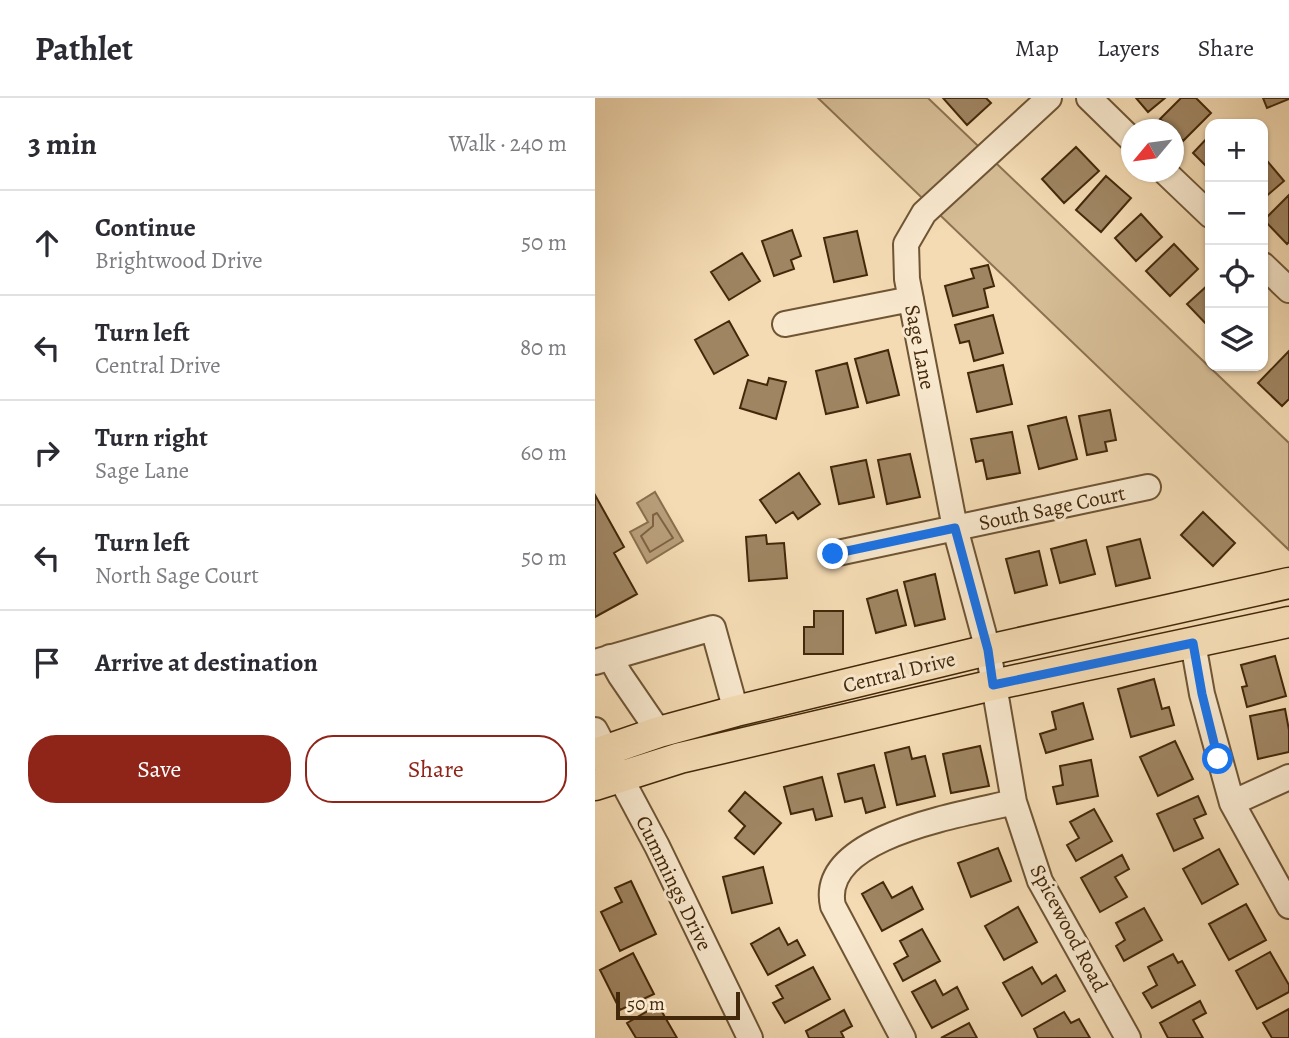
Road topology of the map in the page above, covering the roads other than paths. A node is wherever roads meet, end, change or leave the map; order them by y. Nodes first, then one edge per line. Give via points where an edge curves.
1 (1049, 98) edge
2 (1089, 98) edge
3 (1121, 129) edge
4 (1175, 182) edge
5 (1205, 210) edge
6 (1268, 270) edge
7 (1289, 290) edge
8 (911, 299) junction
9 (785, 324) dead end
10 (1148, 487) dead end
11 (955, 528) junction
12 (833, 554) dead end
13 (1289, 583) edge
14 (1289, 622) edge
15 (1193, 643) junction
16 (988, 650) junction
17 (603, 659) edge
18 (993, 685) junction
19 (736, 711) junction
20 (659, 732) junction
21 (602, 759) edge
22 (1289, 778) edge
23 (1014, 802) junction
24 (1232, 803) junction
25 (1289, 906) edge
26 (750, 1038) edge
27 (903, 1038) edge
28 (1128, 1038) edge

1 - 8 street, Sage Lane via 924,213 906,244
2 - 3 street
4 - 5 street
6 - 7 street
8 - 9 street
8 - 11 street, Sage Lane
10 - 11 street, South Sage Court
11 - 12 street, South Sage Court
11 - 16 street, Sage Lane
13 - 16 main road, Central Drive
14 - 15 main road, Central Drive
15 - 18 main road, Central Drive
15 - 24 street
16 - 18 street, Spicewood Road
16 - 19 main road, Central Drive
17 - 19 street via 713,628
17 - 20 street
18 - 21 main road, Central Drive via 680,758
18 - 23 street, Spicewood Road
19 - 20 main road, Central Drive
20 - 21 main road, Central Drive
21 - 26 street, Cummings Drive via 657,846
22 - 24 street
23 - 27 street via 899,831 850,858 838,874 831,894 833,906
23 - 28 street, Spicewood Road via 1040,881
24 - 25 street

